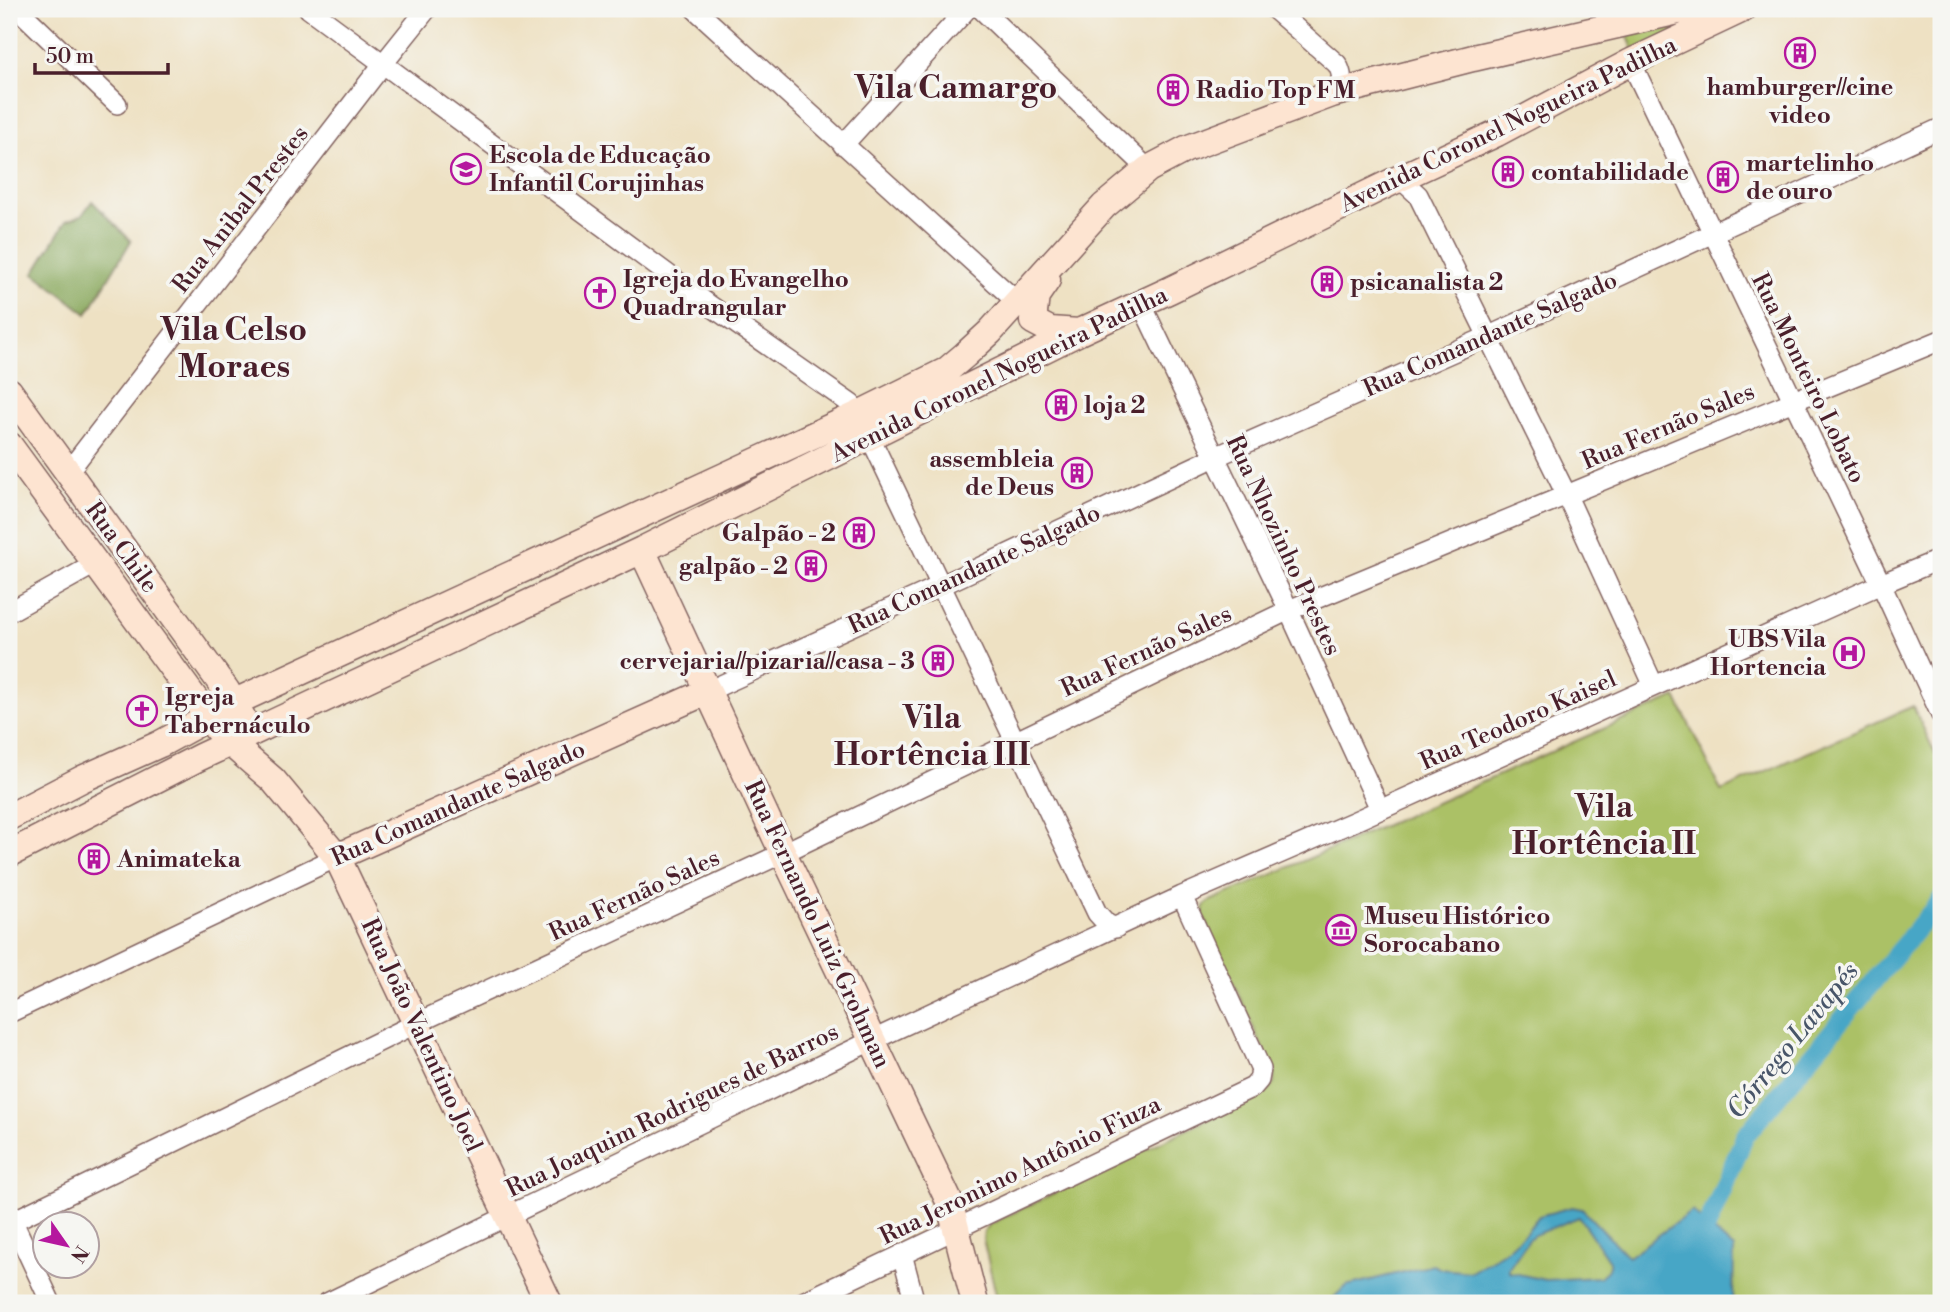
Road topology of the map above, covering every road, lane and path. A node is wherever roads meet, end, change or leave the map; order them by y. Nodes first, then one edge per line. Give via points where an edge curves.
1 (18, 9) edge
2 (309, 9) edge
3 (427, 9) edge
4 (695, 9) edge
5 (967, 9) edge
6 (981, 9) edge
7 (1274, 9) edge
8 (1687, 9) edge
9 (1743, 9) edge
10 (1609, 18) edge
11 (1630, 62) junction
12 (383, 64) junction
13 (1332, 94) junction
14 (117, 104) dead end
15 (1941, 128) edge
16 (843, 145) junction
17 (1149, 169) junction
18 (1394, 181) junction
19 (1712, 233) junction
20 (1141, 303) junction
21 (1025, 311) junction
22 (1079, 332) junction
23 (1487, 337) junction
24 (1941, 340) edge
25 (9, 391) edge
26 (1791, 401) junction
27 (864, 425) junction
28 (9, 445) edge
29 (1215, 457) junction
30 (68, 472) junction
31 (1567, 496) junction
32 (642, 550) junction
33 (1941, 559) edge
34 (95, 564) junction
35 (1881, 584) junction
36 (940, 586) junction
37 (1289, 610) junction
38 (9, 612) edge
39 (165, 657) junction
40 (1654, 686) junction
41 (708, 691) junction
42 (234, 703) junction
43 (1941, 715) edge
44 (207, 718) junction
45 (240, 738) junction
46 (1013, 741) junction
47 (160, 744) junction
48 (1380, 809) junction
49 (9, 817) edge
50 (783, 853) junction
51 (9, 854) edge
52 (337, 857) junction
53 (1182, 896) junction
54 (1116, 928) junction
55 (9, 1013) edge
56 (417, 1023) junction
57 (873, 1040) junction
58 (507, 1216) junction
59 (10, 1219) edge
60 (957, 1227) junction
61 (902, 1254) junction
62 (51, 1303) edge
63 (327, 1303) edge
64 (549, 1303) edge
65 (801, 1303) edge
66 (915, 1303) edge
67 (975, 1303) edge

1 - 14 street
2 - 12 street
3 - 12 street, Rua Anibal Prestes
4 - 16 street
5 - 16 street
6 - 17 street
7 - 13 street via 1337,64 1341,82
8 - 10 main road, Avenida Coronel Nogueira Padilha
9 - 11 main road, Avenida Coronel Nogueira Padilha
10 - 11 main road
10 - 13 main road, Avenida Coronel Nogueira Padilha
11 - 18 main road, Avenida Coronel Nogueira Padilha via 1497,133
11 - 19 street, Rua Monteiro Lobato
12 - 27 street via 851,404
12 - 30 street, Rua Anibal Prestes
13 - 17 main road, Avenida Coronel Nogueira Padilha via 1186,149
15 - 19 street, Rua Comandante Salgado
16 - 21 street
17 - 21 main road, Avenida Coronel Nogueira Padilha via 1082,230
18 - 20 main road, Avenida Coronel Nogueira Padilha
18 - 23 street via 1418,195
19 - 23 street, Rua Comandante Salgado
19 - 26 street, Rua Monteiro Lobato
20 - 22 main road, Avenida Coronel Nogueira Padilha
20 - 29 street, Rua Nhozinho Prestes
21 - 22 main road via 1050,330
21 - 27 main road, Avenida Coronel Nogueira Padilha via 989,332 946,371
22 - 27 main road, Avenida Coronel Nogueira Padilha
23 - 29 street, Rua Comandante Salgado
23 - 31 street
24 - 26 street, Rua Fernão Sales
25 - 30 main road, Rua Chile
26 - 31 street, Rua Fernão Sales
26 - 35 street, Rua Monteiro Lobato
27 - 32 main road, Avenida Coronel Nogueira Padilha
27 - 36 street
27 - 42 main road, Avenida Coronel Nogueira Padilha
28 - 34 main road, Rua Chile
29 - 36 street, Rua Comandante Salgado
29 - 37 street, Rua Nhozinho Prestes
30 - 42 main road, Rua Chile
31 - 37 street, Rua Fernão Sales
31 - 40 street
32 - 41 main road, Rua Fernando Luiz Grohman
32 - 45 main road, Avenida Coronel Nogueira Padilha
33 - 35 street, Rua Teodoro Kaisel
34 - 38 street
34 - 39 main road, Rua Chile
35 - 40 street, Rua Teodoro Kaisel
35 - 43 street, Rua Monteiro Lobato
36 - 41 street, Rua Comandante Salgado
36 - 46 street
37 - 46 street, Rua Fernão Sales
37 - 48 street, Rua Nhozinho Prestes
39 - 44 main road, Rua Chile
39 - 47 main road via 182,697
40 - 48 street, Rua Teodoro Kaisel
41 - 50 main road, Rua Fernando Luiz Grohman
41 - 52 main road, Rua Comandante Salgado
42 - 44 main road, Avenida Coronel Nogueira Padilha
42 - 45 main road
44 - 45 main road
44 - 47 main road, Avenida Coronel Nogueira Padilha
45 - 51 main road, Avenida Coronel Nogueira Padilha
45 - 52 main road, Rua João Valentino Joel
46 - 50 street, Rua Fernão Sales
46 - 54 street via 1097,913
47 - 49 main road, Avenida Coronel Nogueira Padilha
48 - 53 street, Rua Teodoro Kaisel
50 - 56 street, Rua Fernão Sales
50 - 57 main road, Rua Fernando Luiz Grohman
52 - 55 street, Rua Comandante Salgado
52 - 56 main road, Rua João Valentino Joel
53 - 54 street, Rua Teodoro Kaisel
53 - 60 street, Rua Jeronimo Antônio Fiuza via 1261,1069 1259,1080 1253,1087
54 - 57 street, Rua Joaquim Rodrigues de Barros
56 - 58 main road, Rua João Valentino Joel
56 - 59 street, Rua Fernão Sales
57 - 58 street, Rua Joaquim Rodrigues de Barros
57 - 60 main road, Rua Fernando Luiz Grohman
58 - 63 street, Rua Joaquim Rodrigues de Barros
58 - 64 main road, Rua João Valentino Joel
59 - 62 street
60 - 61 street, Rua Jeronimo Antônio Fiuza
60 - 67 main road, Rua Fernando Luiz Grohman
61 - 65 street, Rua Jeronimo Antônio Fiuza
61 - 66 street

